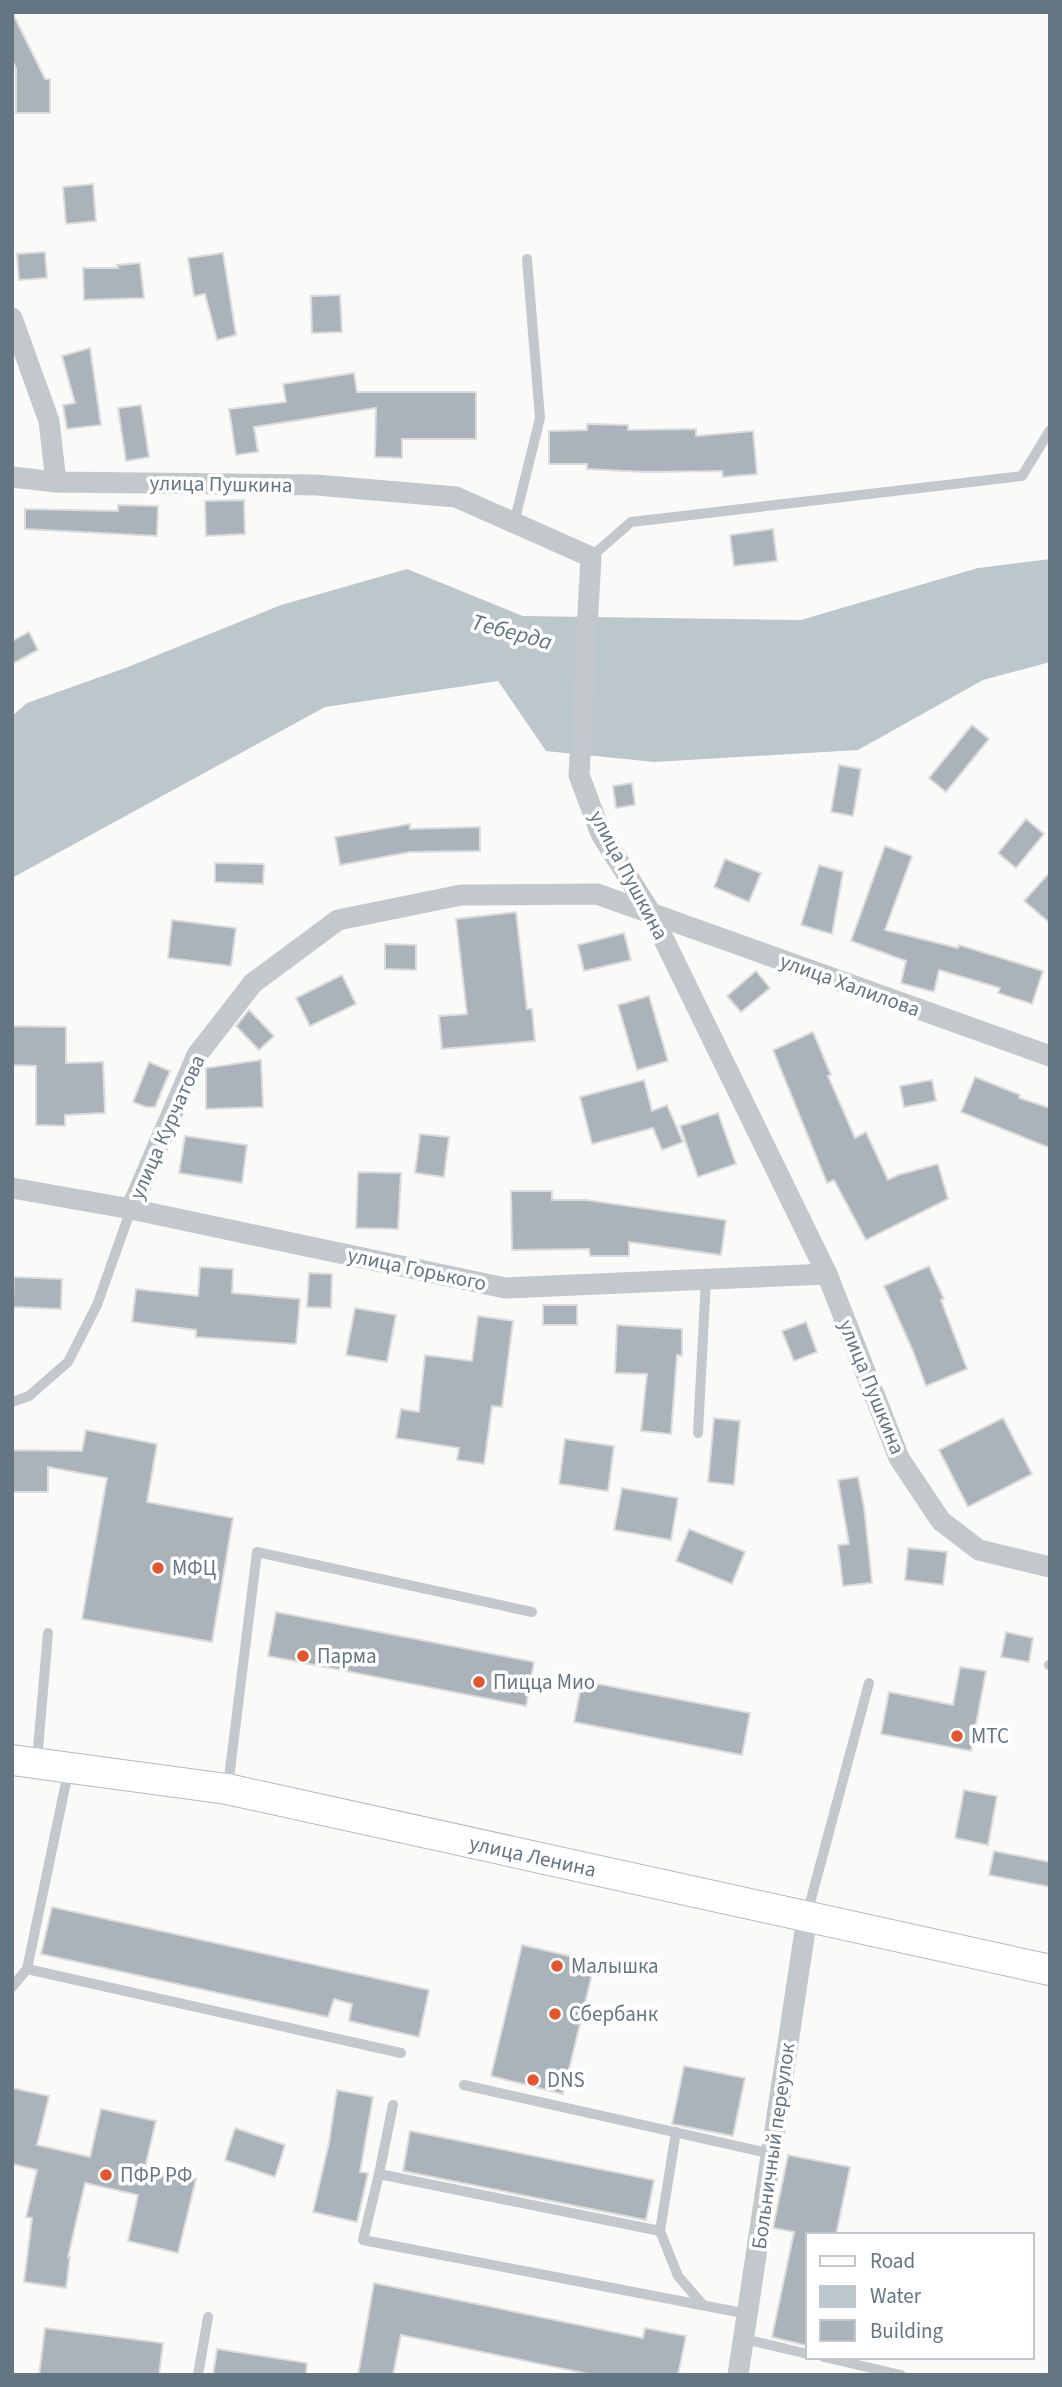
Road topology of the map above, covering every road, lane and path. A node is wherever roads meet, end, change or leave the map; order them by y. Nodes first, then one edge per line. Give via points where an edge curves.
1 (527, 259) dead end
2 (12, 318) edge
3 (1050, 430) edge
4 (12, 477) edge
5 (56, 482) junction
6 (514, 523) junction
7 (591, 557) junction
8 (651, 913) junction
9 (1050, 1056) edge
10 (12, 1188) edge
11 (131, 1209) junction
12 (827, 1274) junction
13 (706, 1279) junction
14 (12, 1402) edge
15 (698, 1433) dead end
16 (1050, 1567) edge
17 (532, 1612) dead end
18 (48, 1633) dead end
19 (869, 1683) dead end
20 (24, 1762) edge
21 (69, 1767) junction
22 (227, 1789) junction
23 (807, 1917) junction
24 (27, 1969) junction
25 (1050, 1970) edge
26 (12, 1987) edge
27 (401, 2053) dead end
28 (464, 2085) dead end
29 (393, 2105) dead end
30 (676, 2132) junction
31 (772, 2154) junction
32 (379, 2174) junction
33 (660, 2231) junction
34 (703, 2305) junction
35 (748, 2314) junction
36 (208, 2317) dead end
37 (744, 2339) junction
38 (806, 2354) edge
39 (833, 2359) edge
40 (198, 2375) edge
41 (738, 2375) edge
42 (901, 2375) edge

1 - 6 lane via 540,418
2 - 5 street via 49,421
3 - 7 lane via 1022,477 631,522
4 - 5 street, улица Пушкина
5 - 6 street, улица Пушкина via 316,485 456,497
6 - 7 street, улица Пушкина
7 - 8 street, улица Пушкина via 579,775 601,834
8 - 9 street, улица Халилова
8 - 11 street, улица Курчатова via 597,894 461,895 338,920 253,983 197,1055
8 - 12 street, улица Пушкина
10 - 11 street, улица Горького
11 - 13 street, улица Горького via 505,1288
11 - 14 lane via 97,1305 68,1362 29,1396
12 - 13 street, улица Горького
12 - 16 street, улица Пушкина via 899,1458 941,1521 979,1550
13 - 15 lane
17 - 22 lane via 257,1552
18 - 20 lane
19 - 23 lane
20 - 21 main road, улица Ленина
21 - 22 main road, улица Ленина
21 - 24 lane
22 - 23 main road, улица Ленина
23 - 25 main road, улица Ленина
23 - 31 street, Больничный переулок
24 - 26 lane
24 - 27 lane
28 - 30 lane
29 - 32 lane
30 - 31 lane
30 - 33 lane
31 - 35 street, Больничный переулок
32 - 33 lane
32 - 34 lane via 363,2240
33 - 34 lane via 678,2276
34 - 35 lane
35 - 37 street, Больничный переулок
36 - 40 lane
37 - 38 lane
37 - 41 street, Больничный переулок
39 - 42 lane

